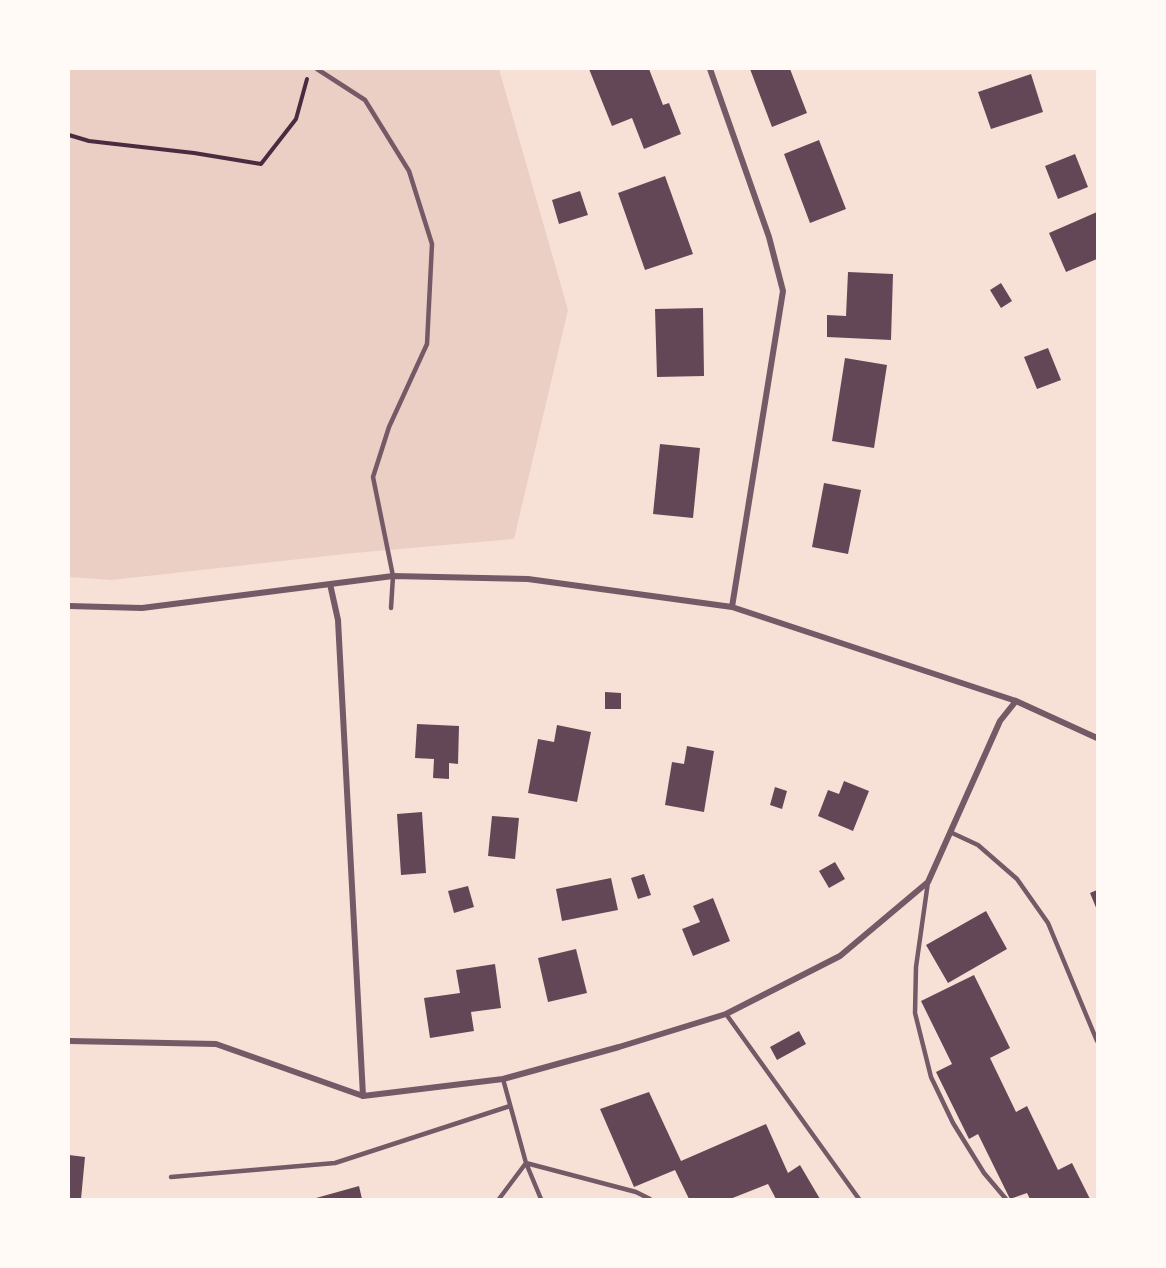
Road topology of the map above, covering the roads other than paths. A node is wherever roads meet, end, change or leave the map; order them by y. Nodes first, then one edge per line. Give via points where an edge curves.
1 (316, 69) edge
2 (710, 69) edge
3 (393, 576) junction
4 (330, 584) junction
5 (69, 606) edge
6 (732, 607) junction
7 (391, 608) dead end
8 (1016, 701) junction
9 (1097, 738) edge
10 (950, 832) junction
11 (928, 882) junction
12 (726, 1014) junction
13 (69, 1041) edge
14 (1097, 1041) edge
15 (503, 1079) junction
16 (363, 1096) junction
17 (510, 1106) junction
18 (525, 1163) junction
19 (171, 1177) dead end
20 (499, 1199) edge
21 (541, 1199) edge
22 (651, 1199) edge
23 (859, 1199) edge
24 (1006, 1199) edge

1 - 3 lane via 365,100 409,171 432,244 427,344 389,427 374,477
2 - 6 street via 769,237 783,291
3 - 4 street
3 - 6 street via 528,579
3 - 7 lane
4 - 5 street via 142,608
4 - 16 street via 338,620
6 - 8 street
8 - 9 street
8 - 10 street via 1000,721
10 - 11 street
10 - 14 lane via 978,845 1017,879 1048,923
11 - 12 street via 840,956
11 - 24 lane via 916,967 915,1013 931,1077 953,1123 984,1173
12 - 15 street
12 - 23 lane
13 - 16 street via 216,1044
15 - 16 street
15 - 17 lane
17 - 18 lane
17 - 19 lane via 335,1163
18 - 20 lane
18 - 21 lane
18 - 22 lane

